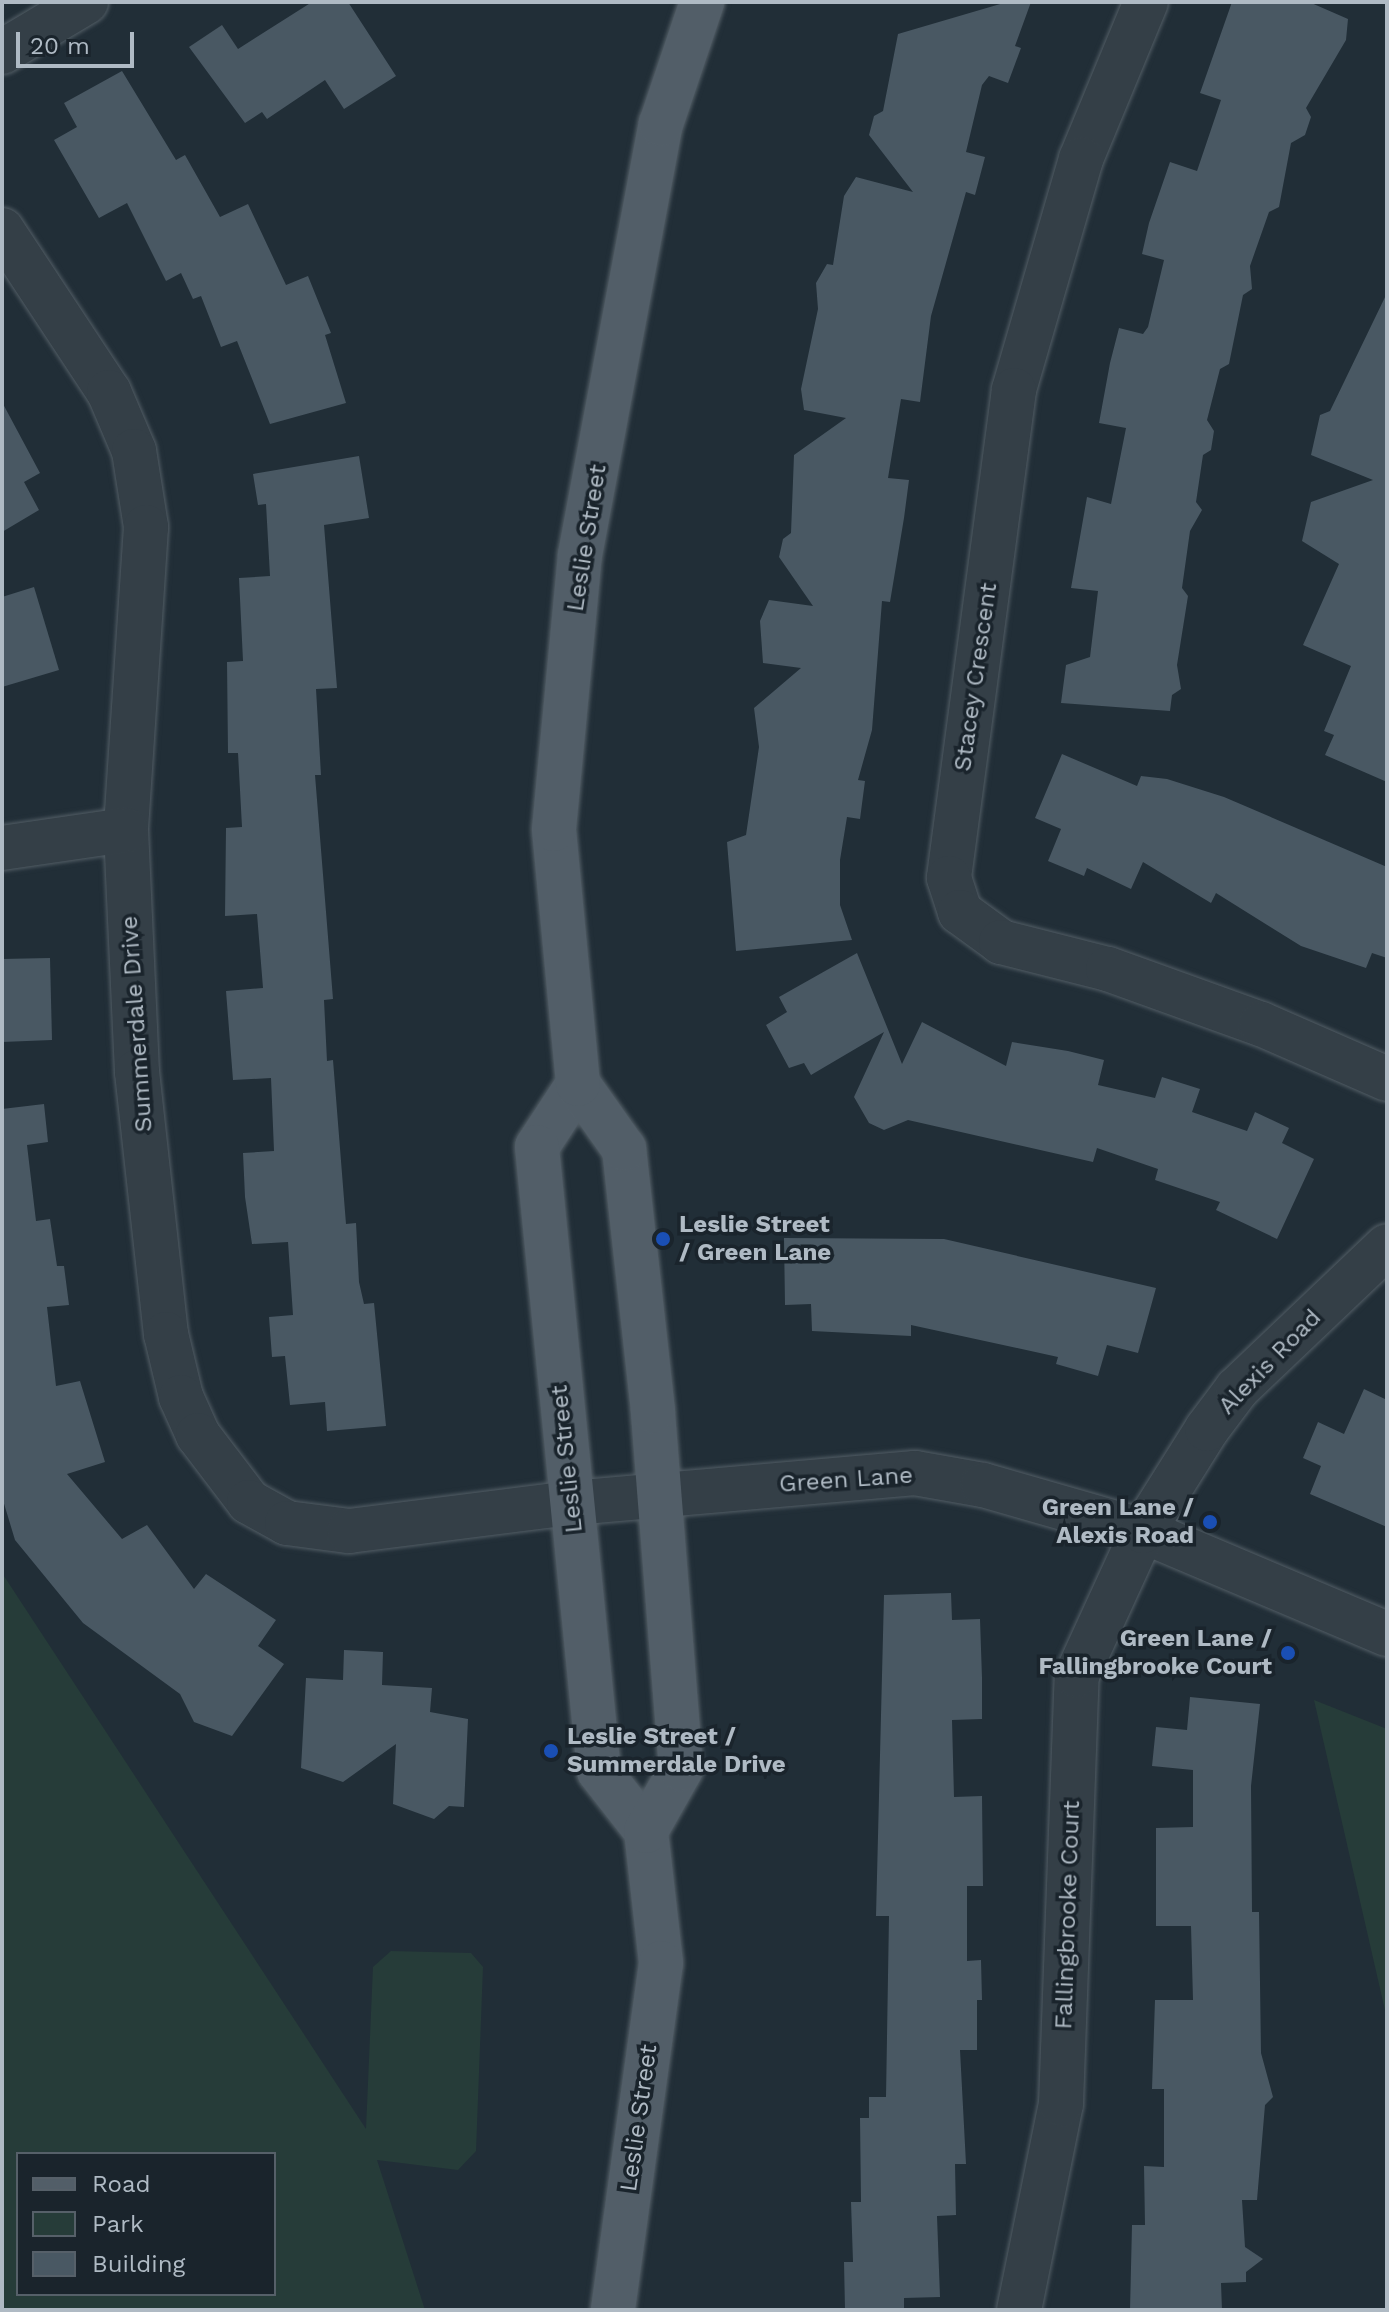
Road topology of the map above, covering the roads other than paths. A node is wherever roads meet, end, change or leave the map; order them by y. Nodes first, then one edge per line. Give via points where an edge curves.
1 (86, 2) edge
2 (702, 2) edge
3 (1146, 2) edge
4 (2, 52) edge
5 (2, 230) edge
6 (126, 830) junction
7 (2, 848) edge
8 (1387, 1079) edge
9 (578, 1084) junction
10 (1387, 1246) edge
11 (661, 1496) junction
12 (572, 1503) junction
13 (1143, 1531) junction
14 (1387, 1634) edge
15 (646, 1831) junction
16 (613, 2310) edge
17 (1019, 2310) edge

1 - 4 street
2 - 9 main road, Leslie Street via 661,124 580,555 554,829
3 - 8 street, Stacey Crescent via 1081,159 1014,390 949,878 960,912 1001,942 1108,969 1261,1024
5 - 6 street, Summerdale Drive via 109,392 134,451 146,527
6 - 7 street
6 - 12 street, Summerdale Drive via 137,1072 166,1334 181,1397 198,1435 249,1502 287,1523 349,1531
9 - 11 main road, Leslie Street via 624,1149
9 - 12 main road, Leslie Street via 537,1147
10 - 13 street, Alexis Road via 1237,1389
11 - 12 street, Summerdale Drive
11 - 13 street, Green Lane via 915,1473 983,1485
11 - 15 main road, Leslie Street via 681,1769
12 - 15 main road, Leslie Street via 599,1771
13 - 14 street, Green Lane
13 - 17 street, Fallingbrooke Court via 1077,1675 1061,2104
15 - 16 main road, Leslie Street via 661,1963

